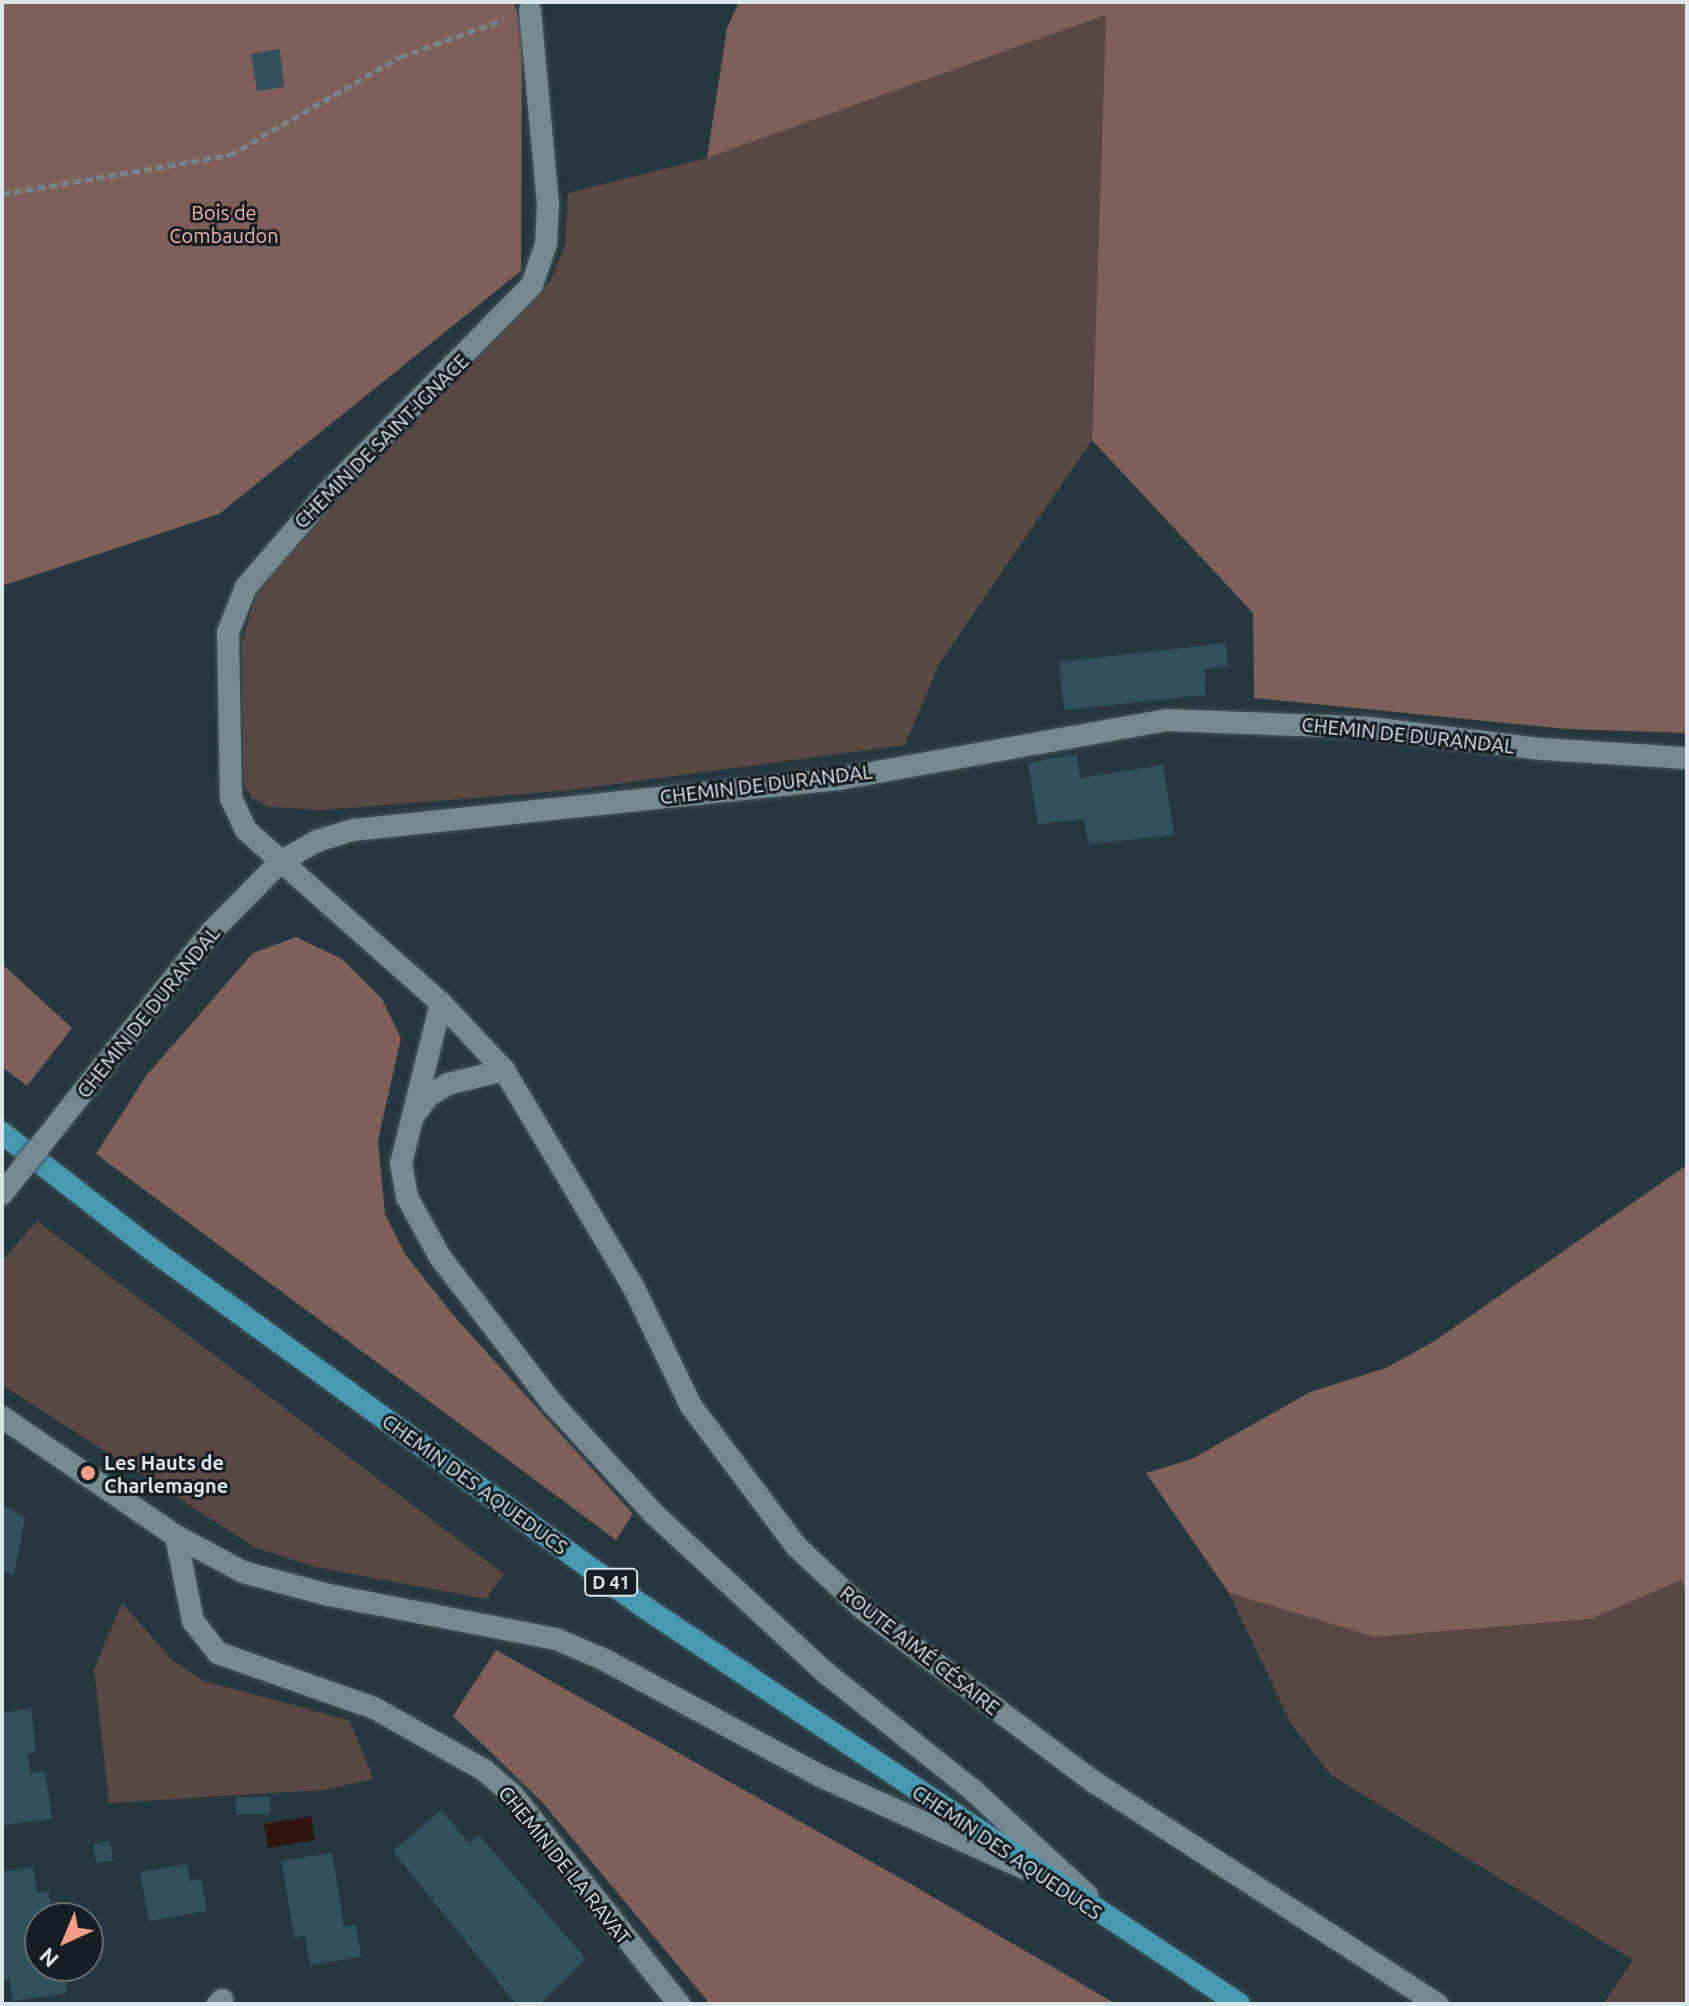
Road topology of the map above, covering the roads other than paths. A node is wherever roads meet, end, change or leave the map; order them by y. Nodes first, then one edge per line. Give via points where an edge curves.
1 (530, 10) road end
2 (1687, 758) edge
3 (280, 862) junction
4 (441, 1003) junction
5 (504, 1070) junction
6 (409, 1122) junction
7 (2, 1133) edge
8 (2, 1194) edge
9 (2, 1417) edge
10 (176, 1536) junction
11 (1042, 1877) junction
12 (1132, 1936) junction
13 (679, 2004) edge
14 (1239, 2004) edge
15 (1437, 2004) edge

1 - 3 street, CHEMIN DE SAINT-IGNACE via 548,204 546,244 532,285 287,535 246,587 228,632 231,798 246,830
2 - 3 street, CHEMIN DE DURANDAL via 1542,749 1370,728 1166,720 839,779 354,830 317,841
3 - 4 street, CHEMIN DE SAINT-IGNACE
3 - 8 street, CHEMIN DE DURANDAL, bridge via 212,931
4 - 5 street, ROUTE AIMÉ CÉSAIRE
4 - 6 street
5 - 6 street via 448,1084 427,1097
5 - 15 street, ROUTE AIMÉ CÉSAIRE via 633,1286 691,1406 797,1547 862,1608 1094,1782
6 - 12 street via 401,1163 407,1197 440,1257 552,1403 654,1514 725,1581 826,1673 975,1792
7 - 11 main road, CHEMIN DES AQUEDUCS / D 41 via 151,1249 644,1607
9 - 10 street
10 - 11 street via 243,1572 283,1583 556,1639 818,1775
10 - 13 street, CHEMIN DE LA RAVAT via 181,1583 193,1621 218,1653 374,1708 484,1770 512,1794
11 - 12 main road, CHEMIN DES AQUEDUCS / D 41
12 - 14 main road, CHEMIN DES AQUEDUCS / D 41

